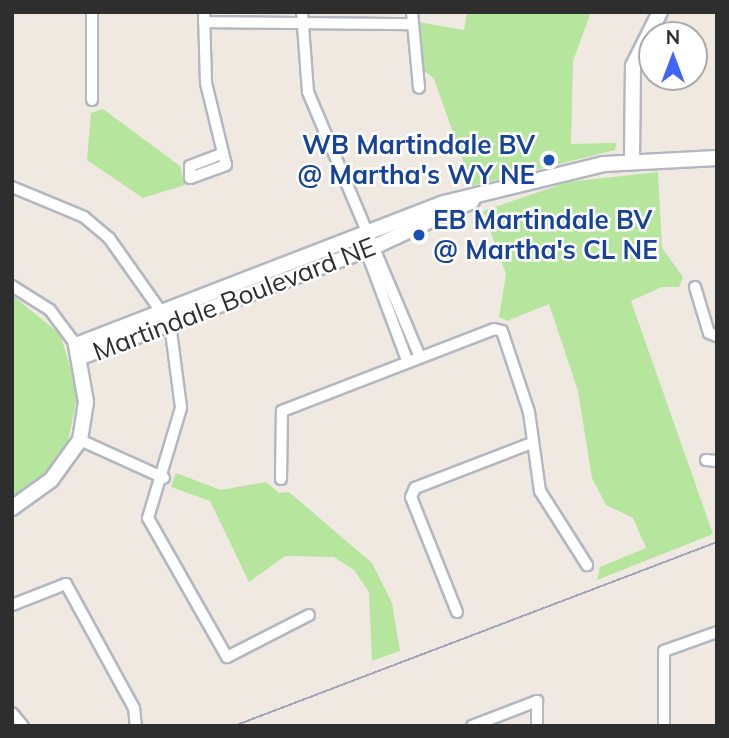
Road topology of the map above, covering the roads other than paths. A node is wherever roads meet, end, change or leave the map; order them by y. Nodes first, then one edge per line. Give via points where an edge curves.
1 (92, 12) edge
2 (660, 12) edge
3 (302, 16) edge
4 (204, 17) edge
5 (412, 18) edge
6 (419, 88) dead end
7 (92, 100) dead end
8 (222, 154) dead end
9 (717, 158) edge
10 (632, 160) junction
11 (12, 187) edge
12 (474, 199) junction
13 (364, 232) junction
14 (370, 249) junction
15 (12, 286) edge
16 (695, 286) dead end
17 (167, 317) junction
18 (717, 336) edge
19 (79, 351) junction
20 (419, 355) junction
21 (407, 360) junction
22 (80, 440) junction
23 (529, 444) junction
24 (164, 478) junction
25 (281, 479) dead end
26 (12, 508) edge
27 (587, 565) dead end
28 (12, 605) edge
29 (457, 612) dead end
30 (309, 615) dead end
31 (717, 632) edge
32 (12, 713) edge
33 (23, 726) edge
34 (136, 726) edge
35 (472, 726) edge
36 (537, 726) edge
37 (664, 726) edge

1 - 7 street
2 - 10 street via 633,66
3 - 4 street
3 - 5 street
3 - 13 street via 308,92
4 - 8 street via 206,83
5 - 6 street
9 - 10 street, Martindale Boulevard NE
10 - 12 street, Martindale Boulevard NE via 562,172
11 - 17 street via 84,217 129,260
12 - 13 street, Martindale Boulevard NE via 444,203
12 - 14 street, Martindale Boulevard NE via 454,214
13 - 14 street
13 - 17 street, Martindale Boulevard NE
14 - 17 street, Martindale Boulevard NE
14 - 20 street
14 - 21 street
15 - 19 street via 50,310
16 - 18 street via 709,333
17 - 19 street, Martindale Boulevard NE
17 - 24 street via 181,408
19 - 22 street, Martindale Boulevard NE via 86,402
20 - 21 street
20 - 23 street via 502,331 529,412
21 - 25 street via 282,411
22 - 24 street
22 - 26 street, Martindale Boulevard NE via 51,481
23 - 27 street via 540,491
23 - 29 street via 415,488 411,497
24 - 30 street via 148,518 227,657
28 - 34 street via 66,584 134,708
31 - 37 street via 664,651
32 - 33 street
35 - 36 street via 537,701

